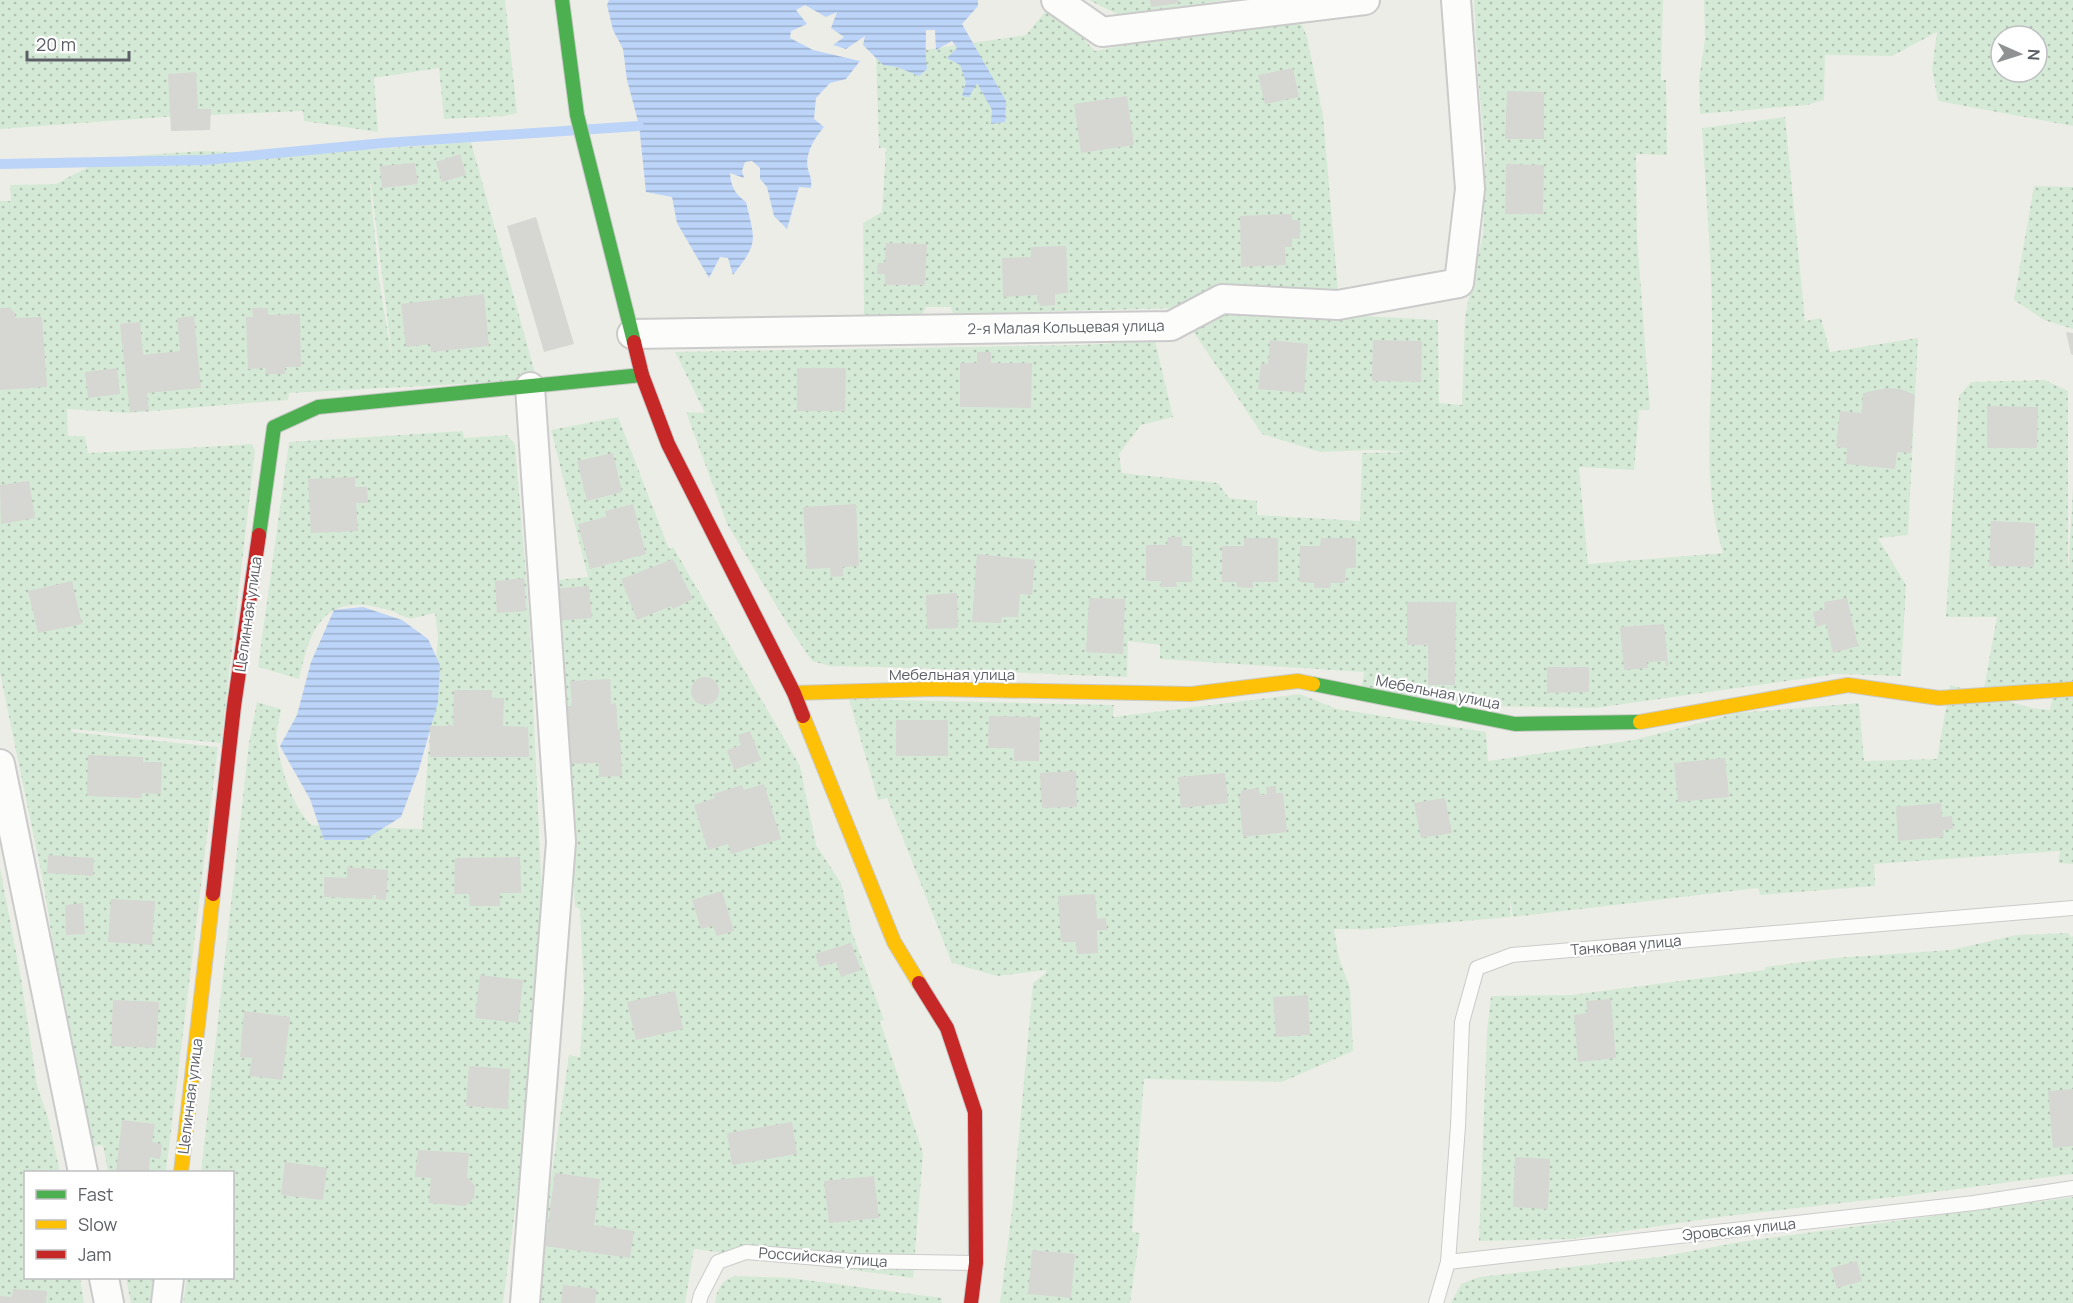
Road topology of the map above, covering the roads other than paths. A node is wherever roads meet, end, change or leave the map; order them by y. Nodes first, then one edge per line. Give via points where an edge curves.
1 (562, 0) edge
2 (1056, 0) edge
3 (1365, 0) edge
4 (1456, 0) edge
5 (632, 334) junction
6 (642, 375) junction
7 (530, 387) junction
8 (2073, 689) edge
9 (794, 693) junction
10 (0, 764) edge
11 (2073, 908) edge
12 (83, 1171) edge
13 (181, 1171) edge
14 (2073, 1188) edge
15 (1448, 1262) junction
16 (976, 1263) junction
17 (104, 1279) edge
18 (169, 1279) edge
19 (109, 1303) edge
20 (166, 1303) edge
21 (525, 1303) edge
22 (699, 1303) edge
23 (971, 1303) edge
24 (1436, 1303) edge

1 - 5 street via 577,115
2 - 3 street via 1102,32
4 - 5 street, 2-я Малая Кольцевая улица via 1470,189 1459,283 1338,305 1222,299 1171,326
5 - 6 street
6 - 7 street, Целинная улица
6 - 9 street via 668,444
7 - 13 street, Целинная улица via 318,407 274,427 234,706
7 - 21 street via 561,842
8 - 9 street, Мебельная улица via 1939,698 1848,685 1644,722 1515,724 1298,681 1191,694 934,689
9 - 16 street via 894,942 947,1028 975,1112
10 - 12 street
11 - 15 lane, Танковая улица via 1512,955 1477,968 1462,1022
14 - 15 lane, Эровская улица via 1974,1203
15 - 24 lane
16 - 22 lane, Российская улица via 853,1261 746,1252 718,1262
16 - 23 street
17 - 19 street
18 - 20 street

